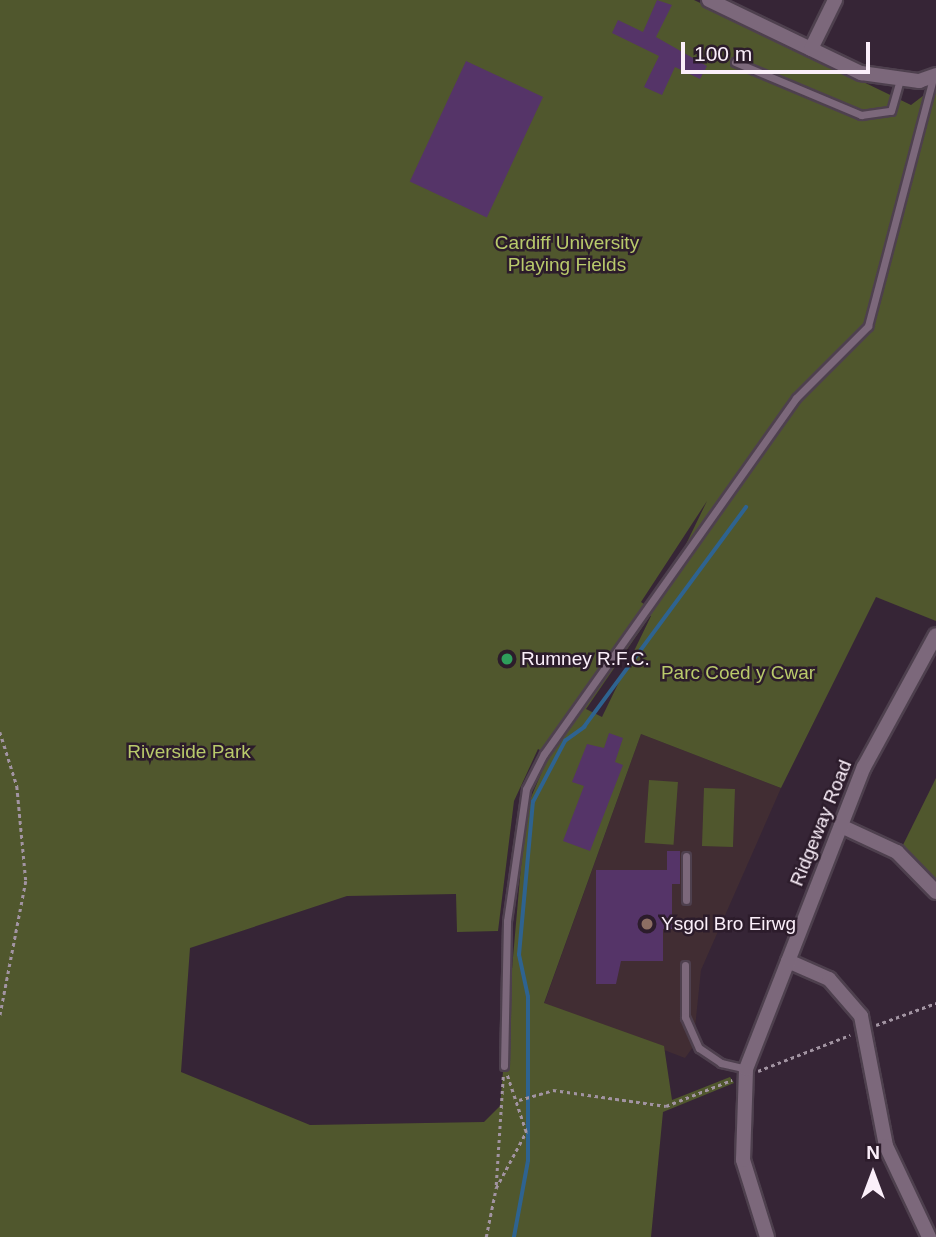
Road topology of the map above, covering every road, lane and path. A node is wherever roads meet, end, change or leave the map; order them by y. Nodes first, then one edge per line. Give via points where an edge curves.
1 (709, 0) edge
2 (835, 0) edge
3 (811, 49) junction
4 (736, 62) dead end
5 (935, 76) edge
6 (900, 79) junction
7 (936, 635) edge
8 (0, 732) edge
9 (841, 826) junction
10 (686, 856) dead end
11 (936, 892) edge
12 (686, 900) dead end
13 (788, 961) junction
14 (685, 965) dead end
15 (936, 1003) edge
16 (0, 1016) edge
17 (865, 1029) junction
18 (504, 1066) junction
19 (746, 1072) junction
20 (519, 1100) junction
21 (496, 1188) junction
22 (486, 1237) edge
23 (767, 1237) edge
24 (929, 1237) edge

1 - 3 street
2 - 3 street
3 - 6 street via 861,73
4 - 6 lane via 861,115 891,111
5 - 6 street
5 - 18 lane via 867,326 796,398 544,754 526,789 507,921
7 - 9 street, Ridgeway Road via 881,730
8 - 16 path via 17,786 26,881
9 - 11 street via 897,852
9 - 13 street, Ridgeway Road
10 - 12 lane
13 - 17 street via 838,986
13 - 19 street, Ridgeway Road
14 - 19 lane via 685,1017 699,1048
15 - 17 path
17 - 19 path
17 - 24 street via 886,1146
18 - 20 path
18 - 21 path
19 - 20 path via 666,1106 553,1090
19 - 23 street, Ridgeway Road via 743,1160
20 - 21 path via 526,1132
21 - 22 path

